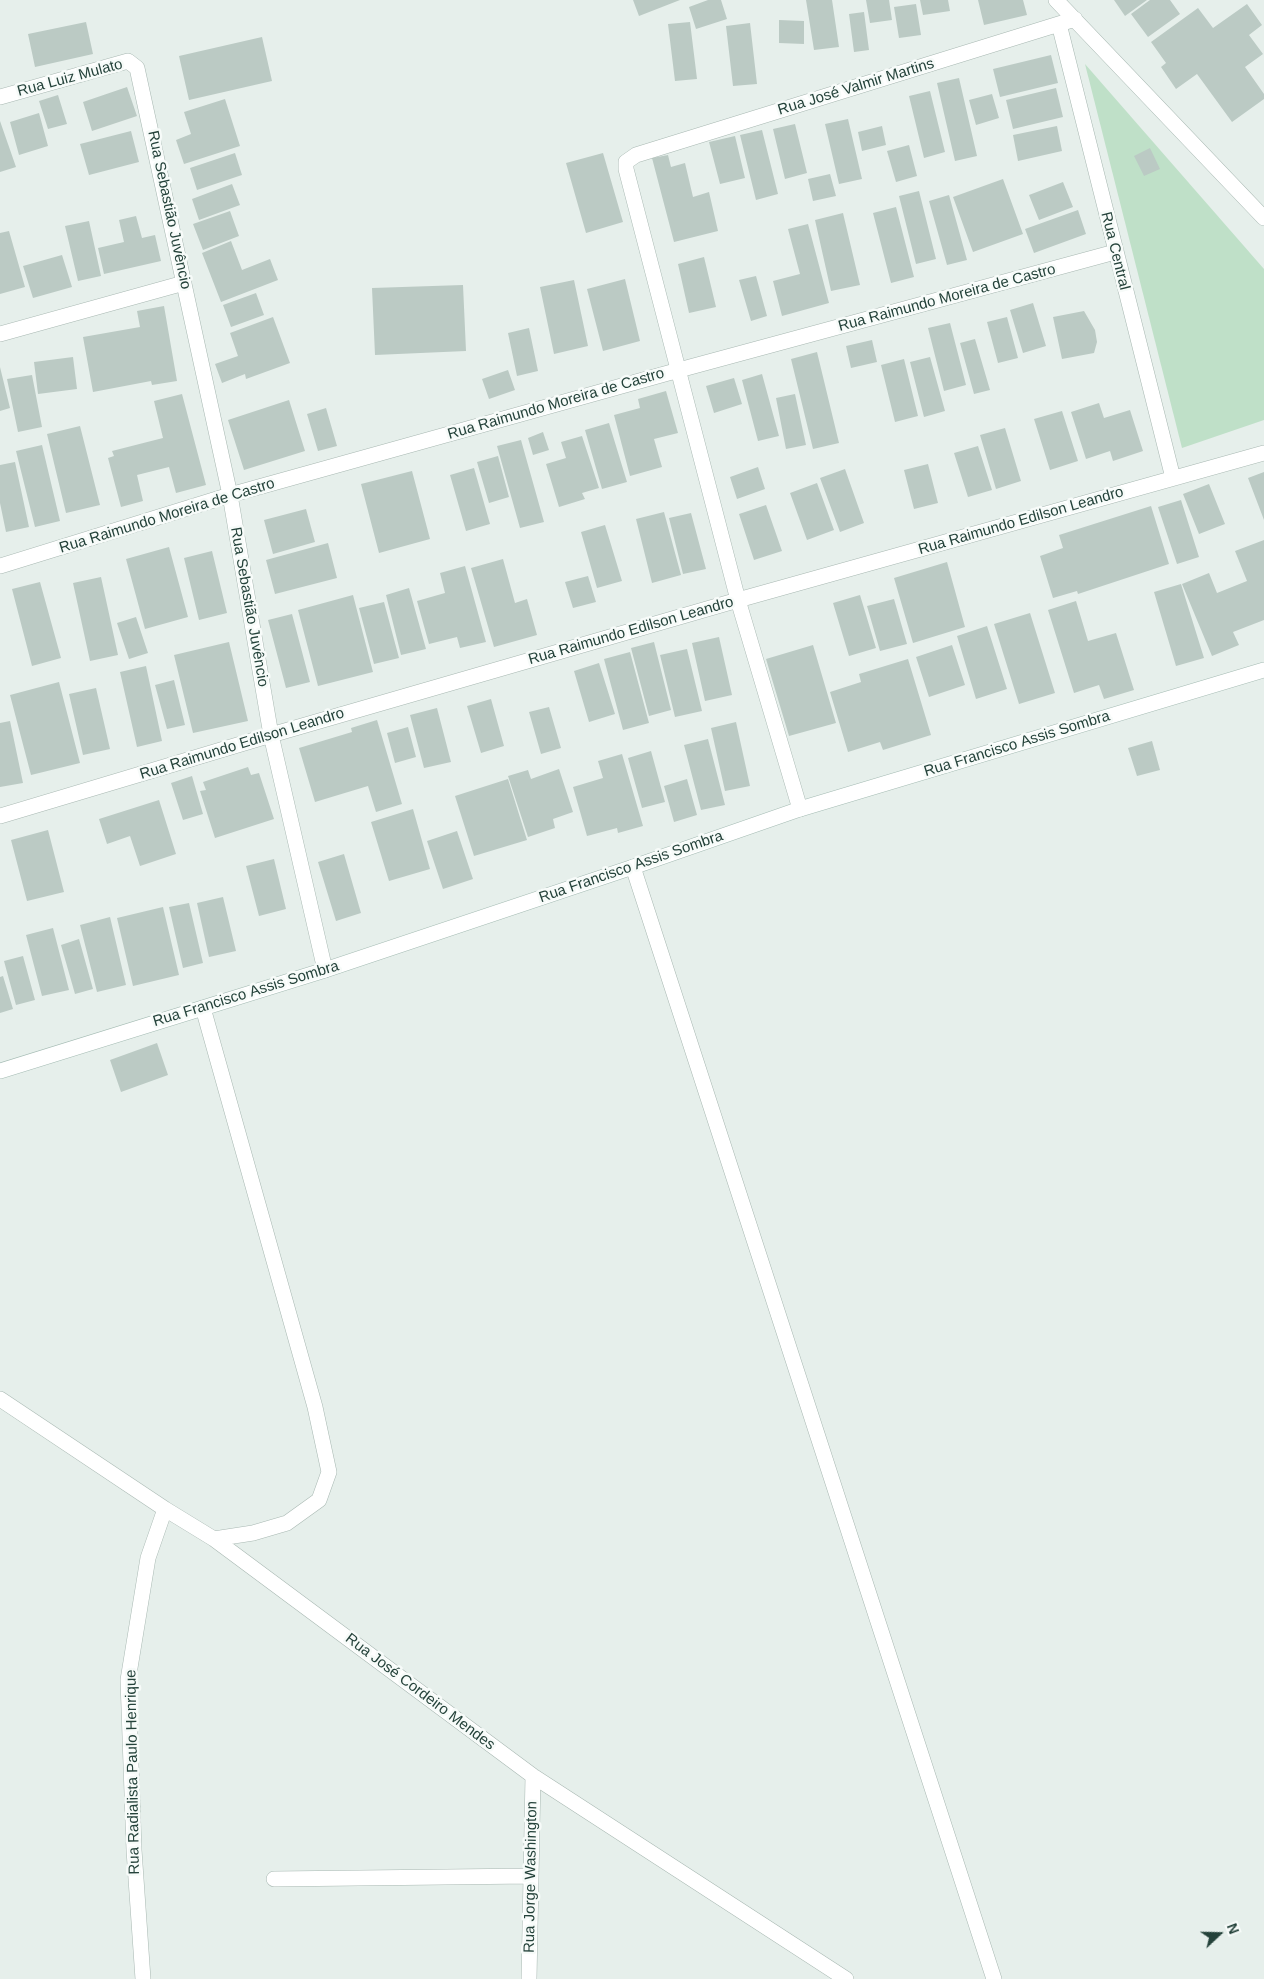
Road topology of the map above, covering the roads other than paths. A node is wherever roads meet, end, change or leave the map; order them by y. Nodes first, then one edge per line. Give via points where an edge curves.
1 (1056, 0) edge
2 (1075, 19) junction
3 (1059, 24) junction
4 (138, 68) joint
5 (0, 97) edge
6 (1264, 218) edge
7 (1116, 252) junction
8 (184, 283) junction
9 (0, 334) edge
10 (679, 370) junction
11 (1264, 453) edge
12 (1173, 478) junction
13 (230, 495) junction
14 (0, 566) edge
15 (738, 600) junction
16 (1264, 670) edge
17 (271, 735) junction
18 (800, 809) junction
19 (0, 816) edge
20 (633, 867) junction
21 (325, 970) junction
22 (203, 1008) junction
23 (0, 1071) edge
24 (0, 1399) edge
25 (165, 1509) junction
26 (214, 1539) junction
27 (532, 1776) junction
28 (531, 1876) junction
29 (274, 1879) dead end
30 (143, 1979) edge
31 (529, 1979) edge
32 (846, 1979) edge
33 (994, 1979) edge

1 - 2 street
2 - 3 street, Rua José Valmir Martins
2 - 6 street
3 - 7 street, Rua Central
3 - 10 street, Rua José Valmir Martins via 636,155 626,162
4 - 5 street, Rua Luiz Mulato via 128,62
4 - 8 street, Rua Sebastião Juvêncio
7 - 10 street, Rua Raimundo Moreira de Castro
7 - 12 street, Rua Central
8 - 9 street
8 - 13 street, Rua Sebastião Juvêncio
10 - 13 street, Rua Raimundo Moreira de Castro
10 - 15 street
11 - 12 street, Rua Raimundo Edilson Leandro
12 - 15 street, Rua Raimundo Edilson Leandro
13 - 14 street, Rua Raimundo Moreira de Castro
13 - 17 street, Rua Sebastião Juvêncio
15 - 17 street, Rua Raimundo Edilson Leandro
15 - 18 street
16 - 18 street, Rua Francisco Assis Sombra
17 - 19 street, Rua Raimundo Edilson Leandro
17 - 21 street, Rua Sebastião Juvêncio
18 - 20 street, Rua Francisco Assis Sombra
20 - 21 street, Rua Francisco Assis Sombra
20 - 33 street
21 - 22 street, Rua Francisco Assis Sombra
22 - 23 street, Rua Francisco Assis Sombra
22 - 26 street via 315,1407 329,1472 319,1500 287,1522 253,1533
24 - 25 street, Rua José Cordeiro Mendes
25 - 26 street, Rua José Cordeiro Mendes
25 - 30 street, Rua Radialista Paulo Henrique via 148,1558 128,1680 134,1850
26 - 27 street, Rua José Cordeiro Mendes
27 - 28 street, Rua Jorge Washington
27 - 32 street, Rua José Cordeiro Mendes
28 - 29 street
28 - 31 street, Rua Jorge Washington

